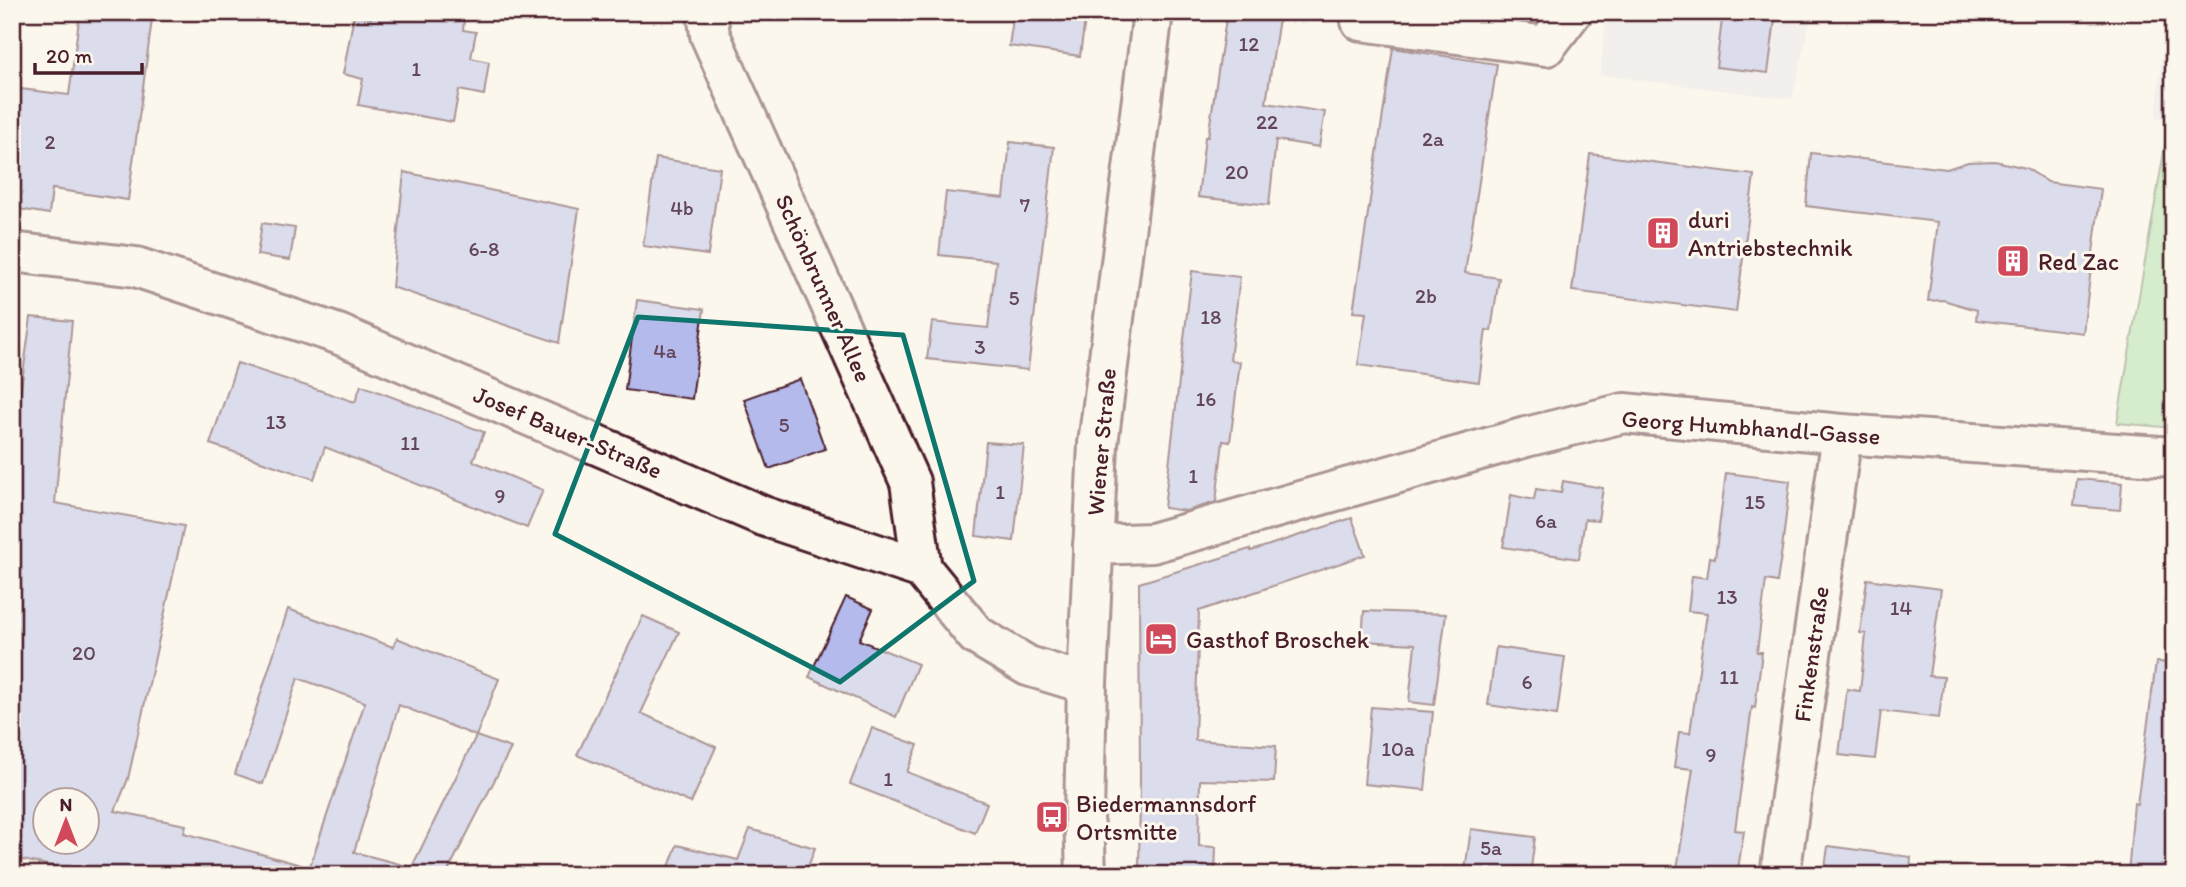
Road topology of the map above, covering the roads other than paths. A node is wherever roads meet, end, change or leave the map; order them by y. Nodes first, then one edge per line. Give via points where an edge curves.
1 (707, 12) edge
2 (1153, 12) edge
3 (1572, 12) edge
4 (1361, 21) dead end
5 (12, 252) edge
6 (1842, 434) junction
7 (2174, 457) edge
8 (1093, 545) junction
9 (922, 569) junction
10 (1087, 684) junction
11 (1086, 875) edge
12 (1780, 875) edge

1 - 9 street, Schönbrunner Allee via 710,35 910,482
2 - 8 street, Wiener Straße via 1098,444
3 - 4 street via 1546,46
5 - 9 street, Josef Bauer-Straße via 136,267 338,334 763,516
6 - 7 street, Georg Humbhandl-Gasse
6 - 8 street, Georg Humbhandl-Gasse via 1624,413 1152,543
6 - 12 street, Finkenstraße
8 - 10 street, Wiener Straße
9 - 10 street via 976,635 1028,666
10 - 11 street, Wiener Straße

